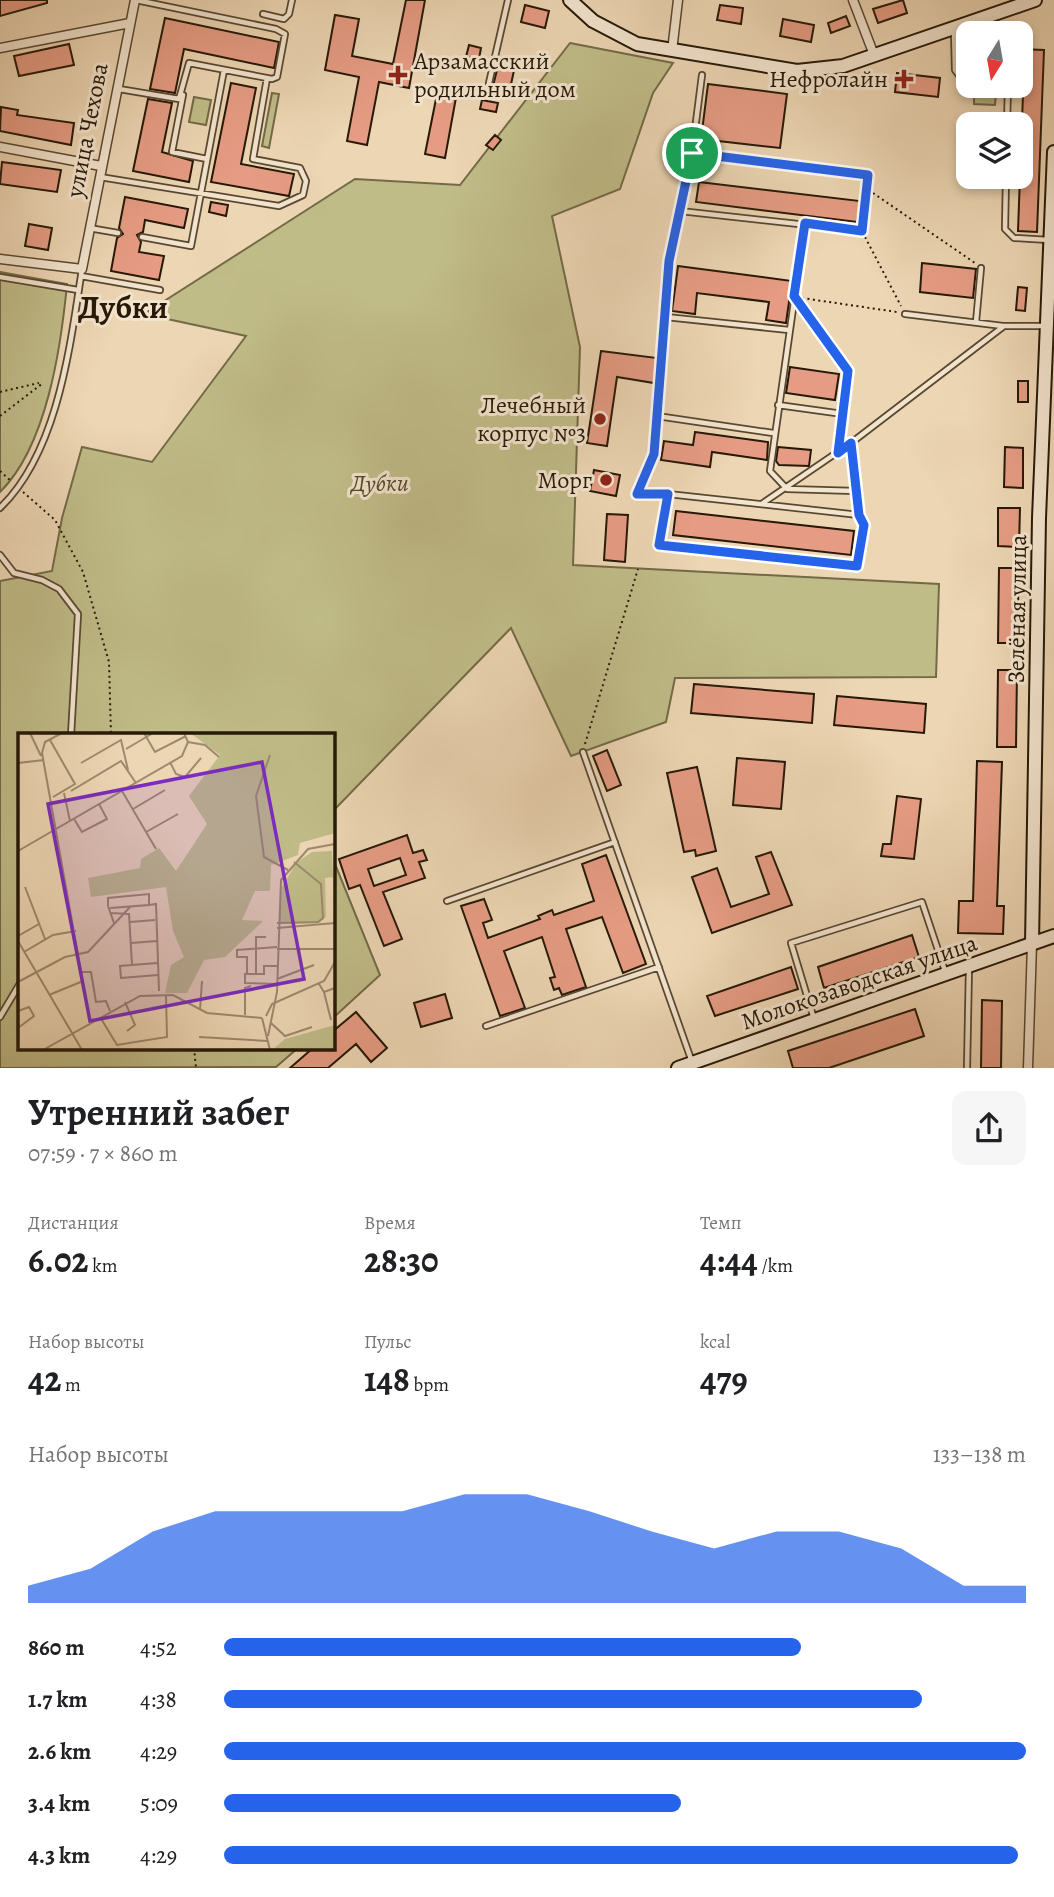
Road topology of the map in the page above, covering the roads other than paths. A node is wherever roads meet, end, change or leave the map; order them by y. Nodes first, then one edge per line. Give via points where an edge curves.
1 (135, 0) edge
2 (292, 0) edge
3 (508, 0) edge
4 (570, 0) edge
5 (678, 0) edge
6 (853, 0) edge
7 (1035, 0) edge
8 (1005, 4) edge
9 (263, 14) dead end
10 (130, 23) junction
11 (953, 27) junction
12 (0, 48) edge
13 (672, 51) junction
14 (874, 55) junction
15 (224, 70) junction
16 (956, 71) edge
17 (702, 75) dead end
18 (267, 78) junction
19 (489, 83) dead end
20 (116, 88) junction
21 (183, 93) junction
22 (0, 147) edge
23 (1054, 152) edge
24 (692, 153) junction
25 (207, 159) junction
26 (101, 166) junction
27 (99, 177) junction
28 (1006, 189) edge
29 (201, 194) junction
30 (1053, 195) edge
31 (680, 211) junction
32 (805, 223) junction
33 (89, 228) junction
34 (118, 233) dead end
35 (142, 237) dead end
36 (1050, 240) junction
37 (0, 259) edge
38 (981, 268) road end
39 (81, 272) junction
40 (0, 277) edge
41 (78, 290) junction
42 (160, 290) dead end
43 (905, 314) road end
44 (666, 317) junction
45 (976, 322) junction
46 (1004, 326) junction
47 (1050, 326) edge
48 (789, 330) junction
49 (848, 371) road end
50 (777, 405) junction
51 (843, 414) junction
52 (657, 416) junction
53 (773, 433) junction
54 (1048, 437) edge
55 (851, 443) junction
56 (838, 453) junction
57 (787, 489) junction
58 (856, 491) junction
59 (668, 494) junction
60 (761, 505) junction
61 (0, 508) edge
62 (859, 515) junction
63 (0, 555) edge
64 (71, 733) edge
65 (583, 752) road end
66 (615, 842) junction
67 (447, 901) dead end
68 (1054, 936) edge
69 (1032, 944) junction
70 (969, 966) junction
71 (659, 967) junction
72 (946, 974) junction
73 (18, 987) edge
74 (0, 1017) edge
75 (814, 1020) junction
76 (486, 1026) dead end
77 (692, 1062) junction
78 (678, 1068) edge
79 (967, 1068) edge
80 (1028, 1068) edge

1 - 10 street, улица Чехова
1 - 18 lane via 285,34 277,77
2 - 9 lane via 284,19
3 - 19 lane
4 - 13 street via 614,34
5 - 13 street
6 - 14 street
7 - 8 street
8 - 11 street
10 - 12 street
10 - 20 street, улица Чехова
11 - 14 street
11 - 16 lane
13 - 14 street via 797,71 820,71
15 - 18 lane
15 - 21 lane via 189,63
15 - 25 lane
17 - 24 lane
18 - 29 lane via 253,159 300,168 306,181 303,195 279,206
20 - 21 lane via 173,100
20 - 26 street, улица Чехова
21 - 25 lane via 172,152
22 - 26 street
23 - 30 street, Зелёная улица
24 - 31 lane
24 - 32 lane via 868,175 862,231
25 - 29 lane
26 - 27 street, улица Чехова
27 - 29 lane
27 - 33 street, улица Чехова
28 - 36 lane via 1005,229 1014,239
29 - 35 lane via 191,246
30 - 36 street, Зелёная улица
31 - 32 lane
31 - 44 lane via 669,261
32 - 48 lane
33 - 34 lane
33 - 39 street, улица Чехова
36 - 47 street, Зелёная улица
37 - 39 street
38 - 45 lane
39 - 41 lane
39 - 42 lane
40 - 41 lane
41 - 61 lane via 51,428 20,489
43 - 45 lane
44 - 48 lane
44 - 52 lane
45 - 46 lane
46 - 47 lane
46 - 55 lane
47 - 54 street, Зелёная улица
48 - 50 lane
49 - 51 lane
50 - 51 lane
50 - 53 lane
51 - 56 lane
52 - 53 lane
52 - 59 lane via 654,454 637,494
53 - 57 lane via 770,471
54 - 69 street, Зелёная улица
55 - 56 lane
55 - 58 lane
56 - 57 lane
57 - 58 lane
57 - 60 lane
58 - 62 lane
59 - 60 lane
59 - 62 lane via 659,545 857,566 864,525
60 - 62 lane
63 - 64 lane via 14,573 59,589 78,614
65 - 66 lane
66 - 67 lane
66 - 71 lane
68 - 69 street, Молокозаводская улица
69 - 70 street, Молокозаводская улица
69 - 80 street, Зелёная улица
70 - 72 street, Молокозаводская улица
70 - 79 lane
71 - 76 lane
71 - 77 lane
72 - 75 street, Молокозаводская улица
72 - 75 lane via 922,902 791,943
73 - 74 lane
75 - 77 street, Молокозаводская улица
77 - 78 street, Молокозаводская улица

